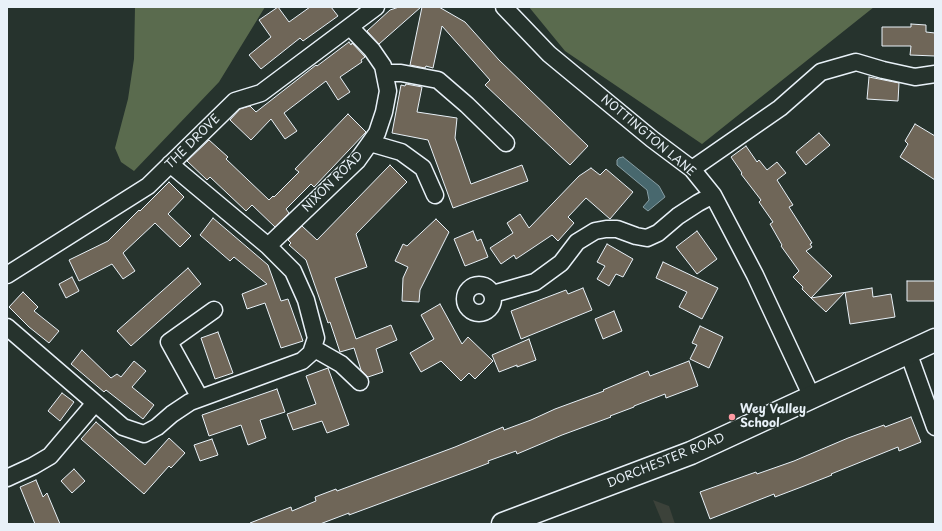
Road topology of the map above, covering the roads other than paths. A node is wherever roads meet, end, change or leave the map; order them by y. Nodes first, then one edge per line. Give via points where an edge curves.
1 (376, 7) edge
2 (504, 7) edge
3 (350, 27) junction
4 (385, 73) junction
5 (935, 74) edge
6 (370, 143) junction
7 (506, 143) dead end
8 (170, 164) junction
9 (692, 169) junction
10 (435, 195) dead end
11 (713, 195) junction
12 (268, 246) junction
13 (7, 275) edge
14 (493, 294) dead end
15 (214, 310) dead end
16 (7, 326) edge
17 (935, 340) edge
18 (313, 348) junction
19 (908, 352) junction
20 (360, 382) dead end
21 (812, 397) junction
22 (200, 398) junction
23 (95, 403) junction
24 (935, 426) edge
25 (7, 478) edge
26 (503, 524) edge

1 - 3 street, THE DROVE
2 - 9 street, NOTTINGTON LANE via 549,54
3 - 4 street, NIXON ROAD via 372,50
3 - 8 street, THE DROVE via 261,93 235,101
4 - 6 street, NIXON ROAD via 388,91 384,112 377,133
4 - 7 street via 438,80
5 - 9 street via 915,77 856,62 821,72 780,108
6 - 10 street via 401,152 423,168
6 - 12 street, NIXON ROAD via 357,161
8 - 12 street
8 - 13 street, THE DROVE via 148,186
9 - 11 street, NOTTINGTON LANE
11 - 14 street via 698,202 658,233 647,238 617,229 595,231 577,242 561,262 535,282
11 - 21 street, NOTTINGTON LANE via 755,275
12 - 18 street via 293,271 303,293 316,338
15 - 22 street via 169,342
16 - 23 street
17 - 19 main road, DORCHESTER ROAD
18 - 20 street via 342,364
18 - 22 street via 302,361
19 - 21 main road, DORCHESTER ROAD
19 - 24 street
21 - 26 main road, DORCHESTER ROAD via 669,462
22 - 23 street via 190,402 144,434 123,427
23 - 25 street via 50,456

